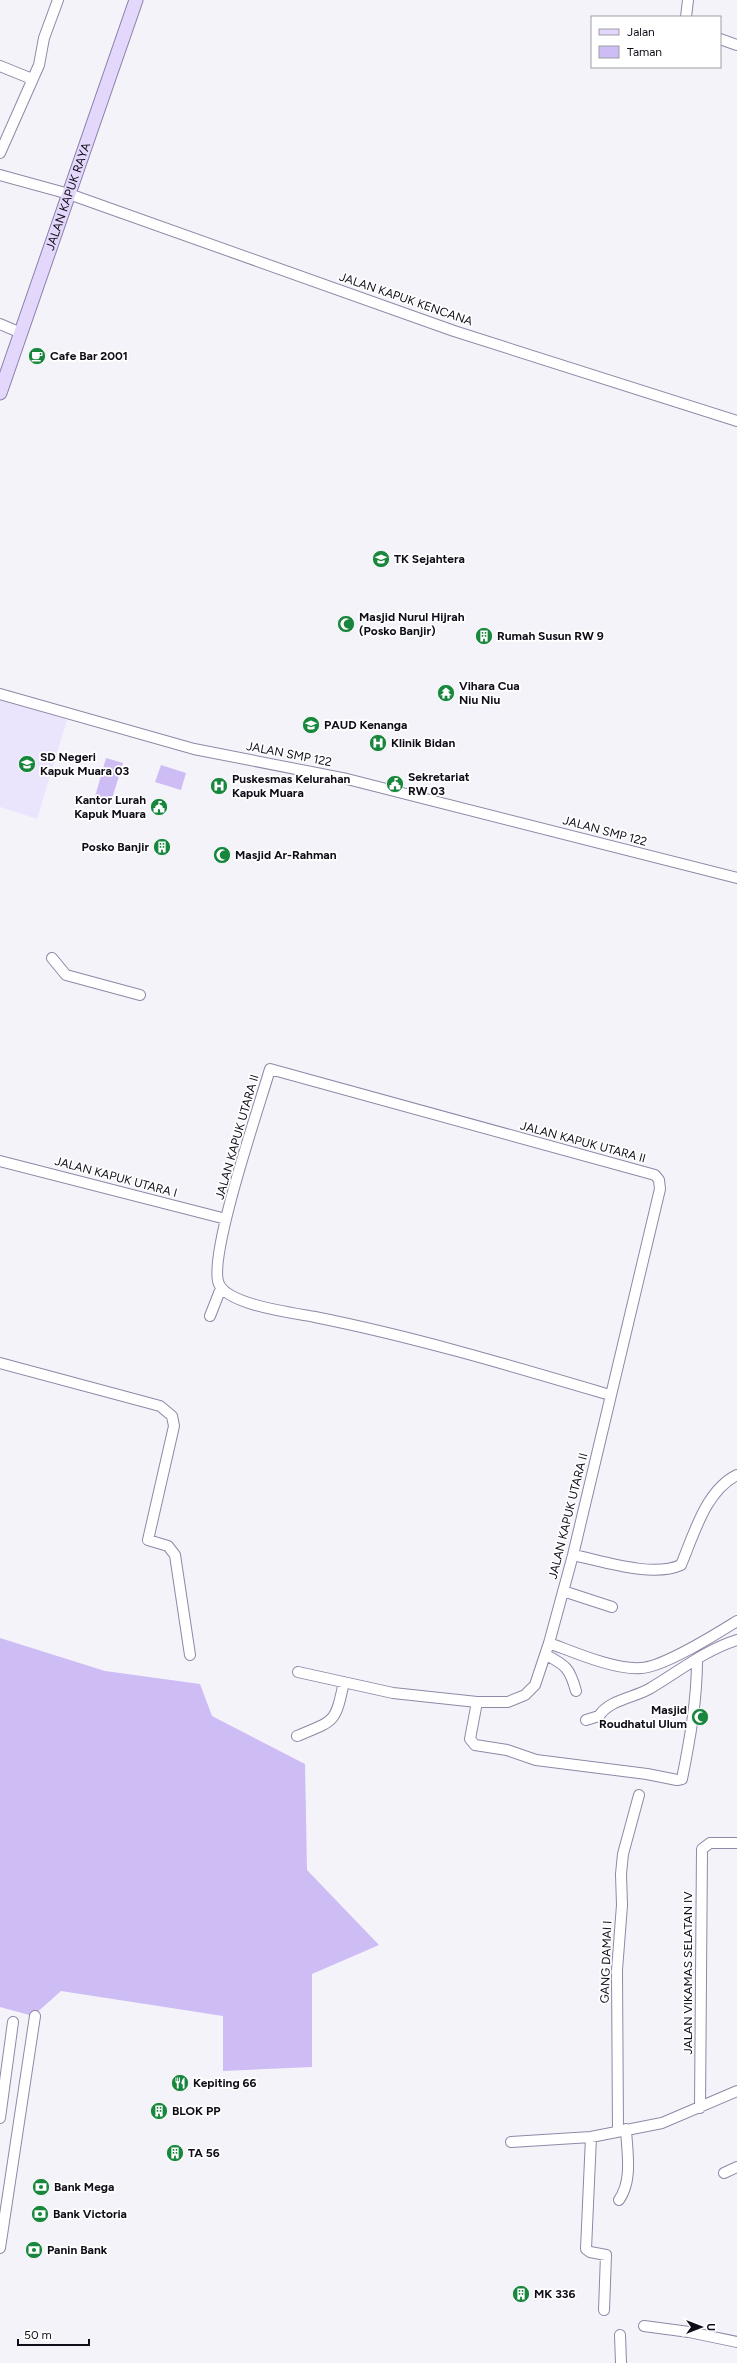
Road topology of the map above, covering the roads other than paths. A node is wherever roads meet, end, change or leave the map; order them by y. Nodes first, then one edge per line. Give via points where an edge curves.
1 (58, 0) edge
2 (136, 0) edge
3 (688, 0) edge
4 (686, 16) edge
5 (721, 39) edge
6 (737, 46) edge
7 (0, 66) edge
8 (32, 79) junction
9 (0, 153) edge
10 (0, 175) edge
11 (69, 194) junction
12 (0, 324) edge
13 (21, 333) junction
14 (0, 393) edge
15 (737, 421) edge
16 (0, 694) edge
17 (737, 878) edge
18 (52, 958) dead end
19 (140, 995) dead end
20 (0, 1160) edge
21 (221, 1218) junction
22 (221, 1288) junction
23 (210, 1316) dead end
24 (0, 1363) edge
25 (610, 1395) junction
26 (737, 1474) edge
27 (573, 1556) junction
28 (563, 1591) junction
29 (612, 1607) dead end
30 (737, 1621) edge
31 (737, 1640) edge
32 (549, 1643) junction
33 (190, 1655) dead end
34 (546, 1655) junction
35 (697, 1660) junction
36 (298, 1672) dead end
37 (344, 1682) junction
38 (576, 1691) dead end
39 (477, 1702) junction
40 (586, 1720) dead end
41 (297, 1736) dead end
42 (639, 1795) dead end
43 (737, 1843) edge
44 (35, 2016) dead end
45 (13, 2022) dead end
46 (737, 2091) edge
47 (700, 2108) junction
48 (0, 2118) edge
49 (622, 2130) junction
50 (591, 2137) junction
51 (511, 2142) dead end
52 (737, 2167) edge
53 (724, 2173) dead end
54 (619, 2200) dead end
55 (0, 2248) edge
56 (604, 2310) dead end
57 (644, 2326) dead end
58 (620, 2335) dead end
59 (737, 2342) edge
60 (621, 2363) edge

1 - 8 street via 44,38 39,65
2 - 11 main road, JALAN KAPUK RAYA
3 - 4 street
5 - 6 street
7 - 8 street
8 - 9 street
10 - 11 street, JALAN KAPUK KENCANA
11 - 13 main road, JALAN KAPUK RAYA
11 - 15 street, JALAN KAPUK KENCANA via 454,331
12 - 13 street
13 - 14 main road, JALAN KAPUK RAYA
16 - 17 street, JALAN SMP 122 via 194,749 347,779
18 - 19 street via 66,975
20 - 21 street, JALAN KAPUK UTARA I
21 - 22 street, JALAN KAPUK UTARA II via 217,1262 217,1277
21 - 25 street, JALAN KAPUK UTARA II via 270,1069 655,1175 659,1180 660,1189
22 - 23 street
22 - 25 street via 233,1298 390,1332
24 - 33 street via 160,1406 169,1412 174,1426 148,1540 153,1544 168,1546 175,1555
25 - 27 street, JALAN KAPUK UTARA II
26 - 27 street via 716,1489 681,1565 673,1568 642,1569
27 - 28 street, JALAN KAPUK UTARA II
28 - 29 street
28 - 32 street, JALAN KAPUK UTARA II
30 - 32 street via 668,1659 636,1668 610,1663
31 - 35 street
32 - 34 street, JALAN KAPUK UTARA II
34 - 38 street via 566,1666 572,1675
34 - 39 street, JALAN KAPUK UTARA II via 539,1678 525,1695 508,1702
35 - 39 street via 696,1698 691,1734 682,1779 677,1780 536,1760 507,1750 475,1746 470,1739
35 - 40 street via 674,1671 649,1689 605,1708 599,1716
36 - 37 street, JALAN KAPUK UTARA II
37 - 39 street, JALAN KAPUK UTARA II via 393,1693
37 - 41 street via 338,1712 334,1718 329,1723
42 - 49 street, GANG DAMAI I via 621,1874 622,1905 617,1970
43 - 47 street, JALAN VIKAMAS SELATAN IV via 710,1843 704,1846 701,1852
44 - 55 street
45 - 48 street
46 - 47 street
47 - 49 street via 662,2123
49 - 50 street
49 - 54 street, GANG DAMAI I via 627,2175 624,2192
50 - 51 street
50 - 56 street via 586,2249 606,2255
52 - 53 street
57 - 59 street
58 - 60 street

